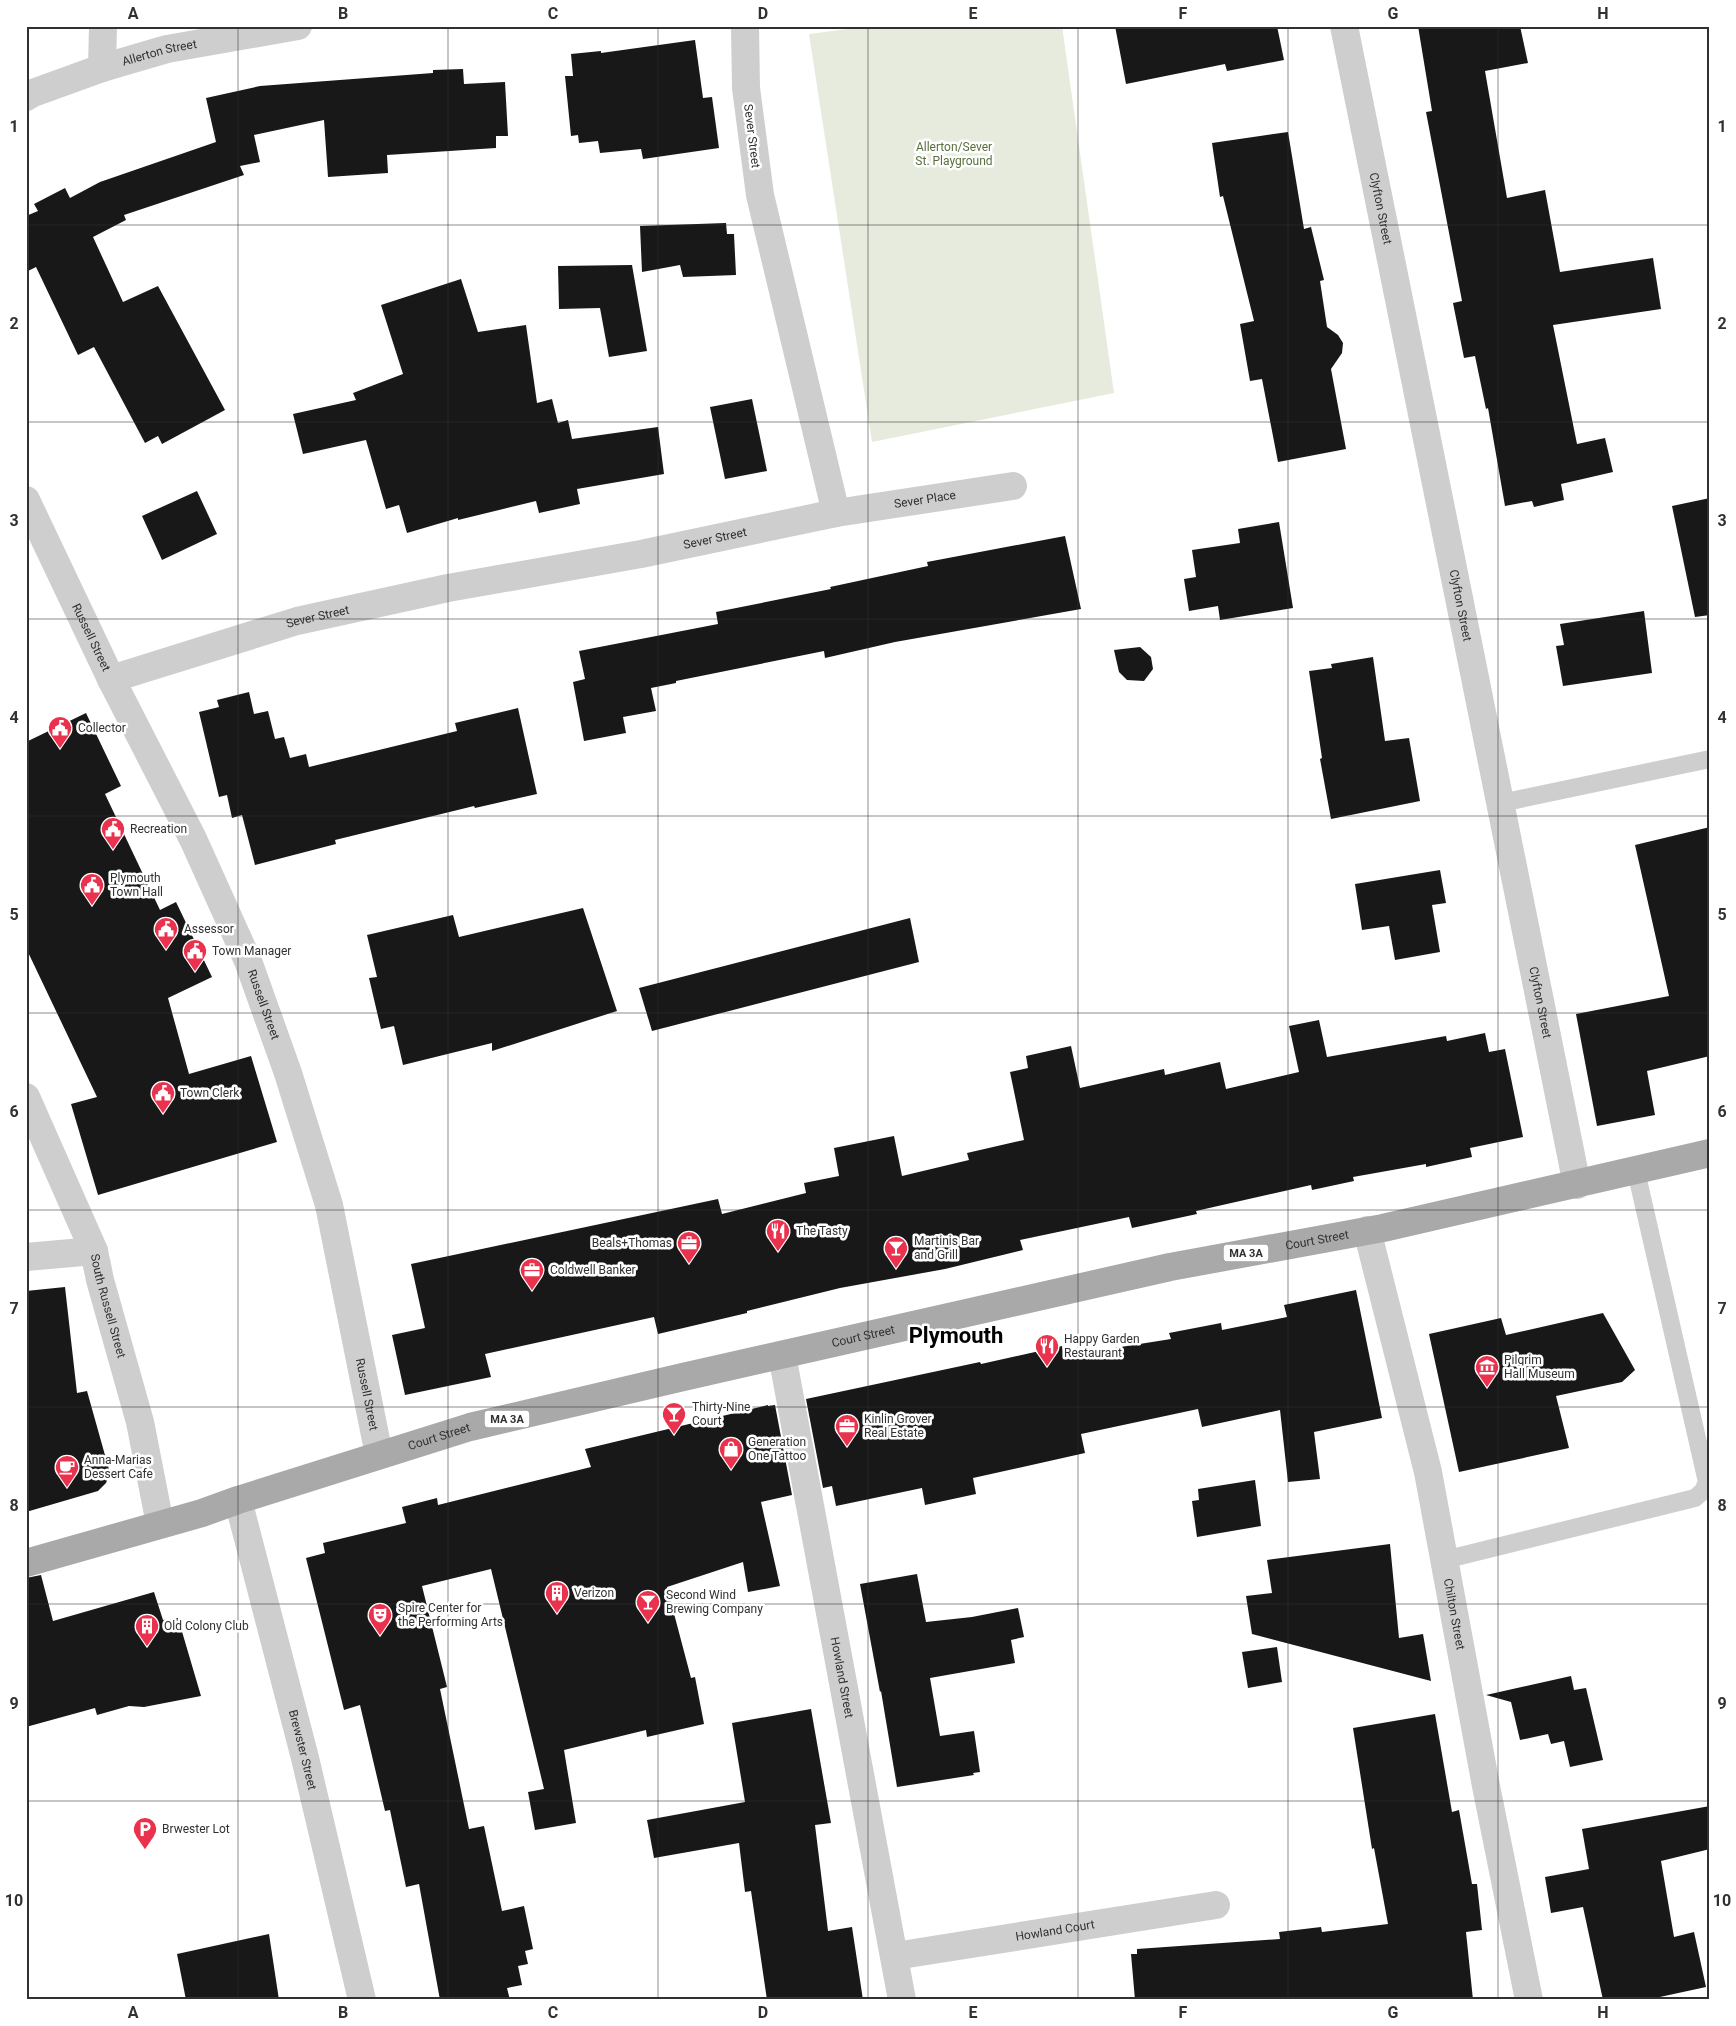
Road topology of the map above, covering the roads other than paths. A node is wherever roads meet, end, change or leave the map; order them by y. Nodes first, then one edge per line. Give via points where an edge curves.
1 (103, 26) edge
2 (298, 26) edge
3 (744, 26) edge
4 (1344, 26) edge
5 (102, 68) junction
6 (26, 98) edge
7 (1013, 486) dead end
8 (26, 500) edge
9 (836, 513) junction
10 (112, 679) junction
11 (1710, 759) edge
12 (1500, 803) junction
13 (26, 1097) edge
14 (1710, 1153) edge
15 (1636, 1171) junction
16 (1578, 1185) junction
17 (1367, 1230) junction
18 (94, 1251) junction
19 (26, 1257) edge
20 (782, 1355) junction
21 (379, 1455) junction
22 (238, 1500) junction
23 (160, 1524) junction
24 (1444, 1560) junction
25 (26, 1563) edge
26 (1216, 1905) dead end
27 (895, 1956) junction
28 (362, 2000) edge
29 (902, 2000) edge
30 (1528, 2000) edge

1 - 5 street
2 - 5 street, Allerton Street via 167,49
3 - 9 street, Sever Street via 746,88 760,195
4 - 12 street, Clyfton Street
5 - 6 street, Allerton Street
7 - 9 street, Sever Place
8 - 10 street, Russell Street
9 - 10 street, Sever Street via 641,554 448,588 297,621
10 - 21 street, Russell Street via 193,839 248,961 288,1073 329,1205
11 - 12 lane
12 - 16 street, Clyfton Street
13 - 18 street, South Russell Street
14 - 15 main road, Court Street / MA 3A
15 - 16 main road, Court Street / MA 3A
15 - 24 lane via 1707,1482 1703,1491 1695,1498
16 - 17 main road, Court Street / MA 3A
17 - 20 main road, Court Street / MA 3A via 1170,1267
17 - 24 street, Chilton Street via 1428,1472
18 - 19 street
18 - 23 street, South Russell Street via 140,1422
20 - 21 main road, Court Street / MA 3A via 470,1427
20 - 27 street, Howland Street
21 - 22 main road, Court Street / MA 3A
22 - 23 main road, Court Street / MA 3A
22 - 28 street, Brewster Street via 305,1758
23 - 25 main road, Court Street / MA 3A
24 - 30 street, Chilton Street
26 - 27 street, Howland Court
27 - 29 street, Howland Street

